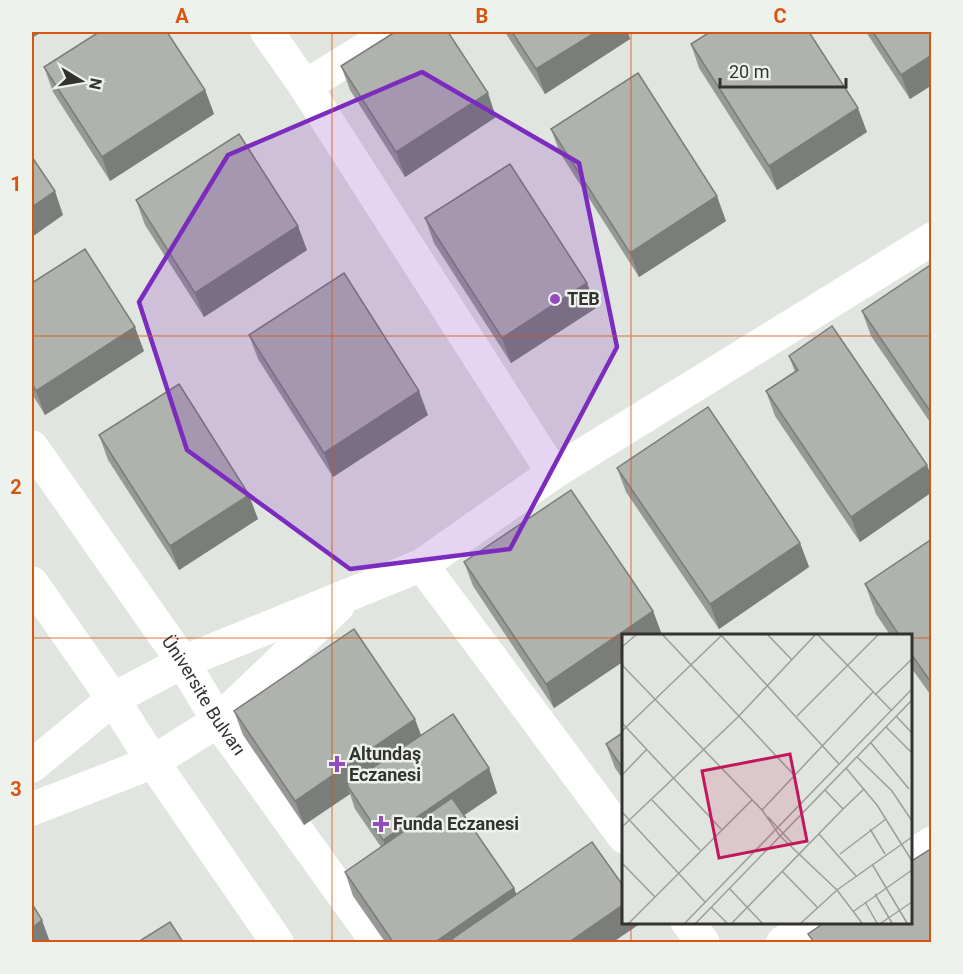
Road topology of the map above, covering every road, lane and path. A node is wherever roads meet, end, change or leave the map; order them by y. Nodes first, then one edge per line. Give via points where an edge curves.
1 (267, 32) edge
2 (393, 32) edge
3 (305, 86) junction
4 (932, 239) edge
5 (32, 447) edge
6 (552, 473) junction
7 (422, 565) junction
8 (32, 584) edge
9 (352, 593) junction
10 (183, 662) junction
11 (113, 699) junction
12 (218, 721) junction
13 (153, 762) junction
14 (32, 766) edge
15 (32, 809) edge
16 (622, 834) edge
17 (932, 843) edge
18 (912, 856) edge
19 (689, 923) edge
20 (811, 923) edge
21 (277, 942) edge
22 (376, 942) edge
23 (703, 942) edge
24 (783, 942) edge

1 - 3 street
2 - 3 street
3 - 6 street
4 - 6 street
5 - 10 street, Üniversite Bulvarı
6 - 7 street
7 - 9 street
7 - 16 street
8 - 11 street
9 - 10 street
9 - 12 street
10 - 11 street
10 - 12 street, Üniversite Bulvarı
11 - 13 street
11 - 14 street
12 - 13 street
12 - 22 street, Üniversite Bulvarı
13 - 15 street
13 - 21 street
17 - 18 street
19 - 23 street
20 - 24 street

